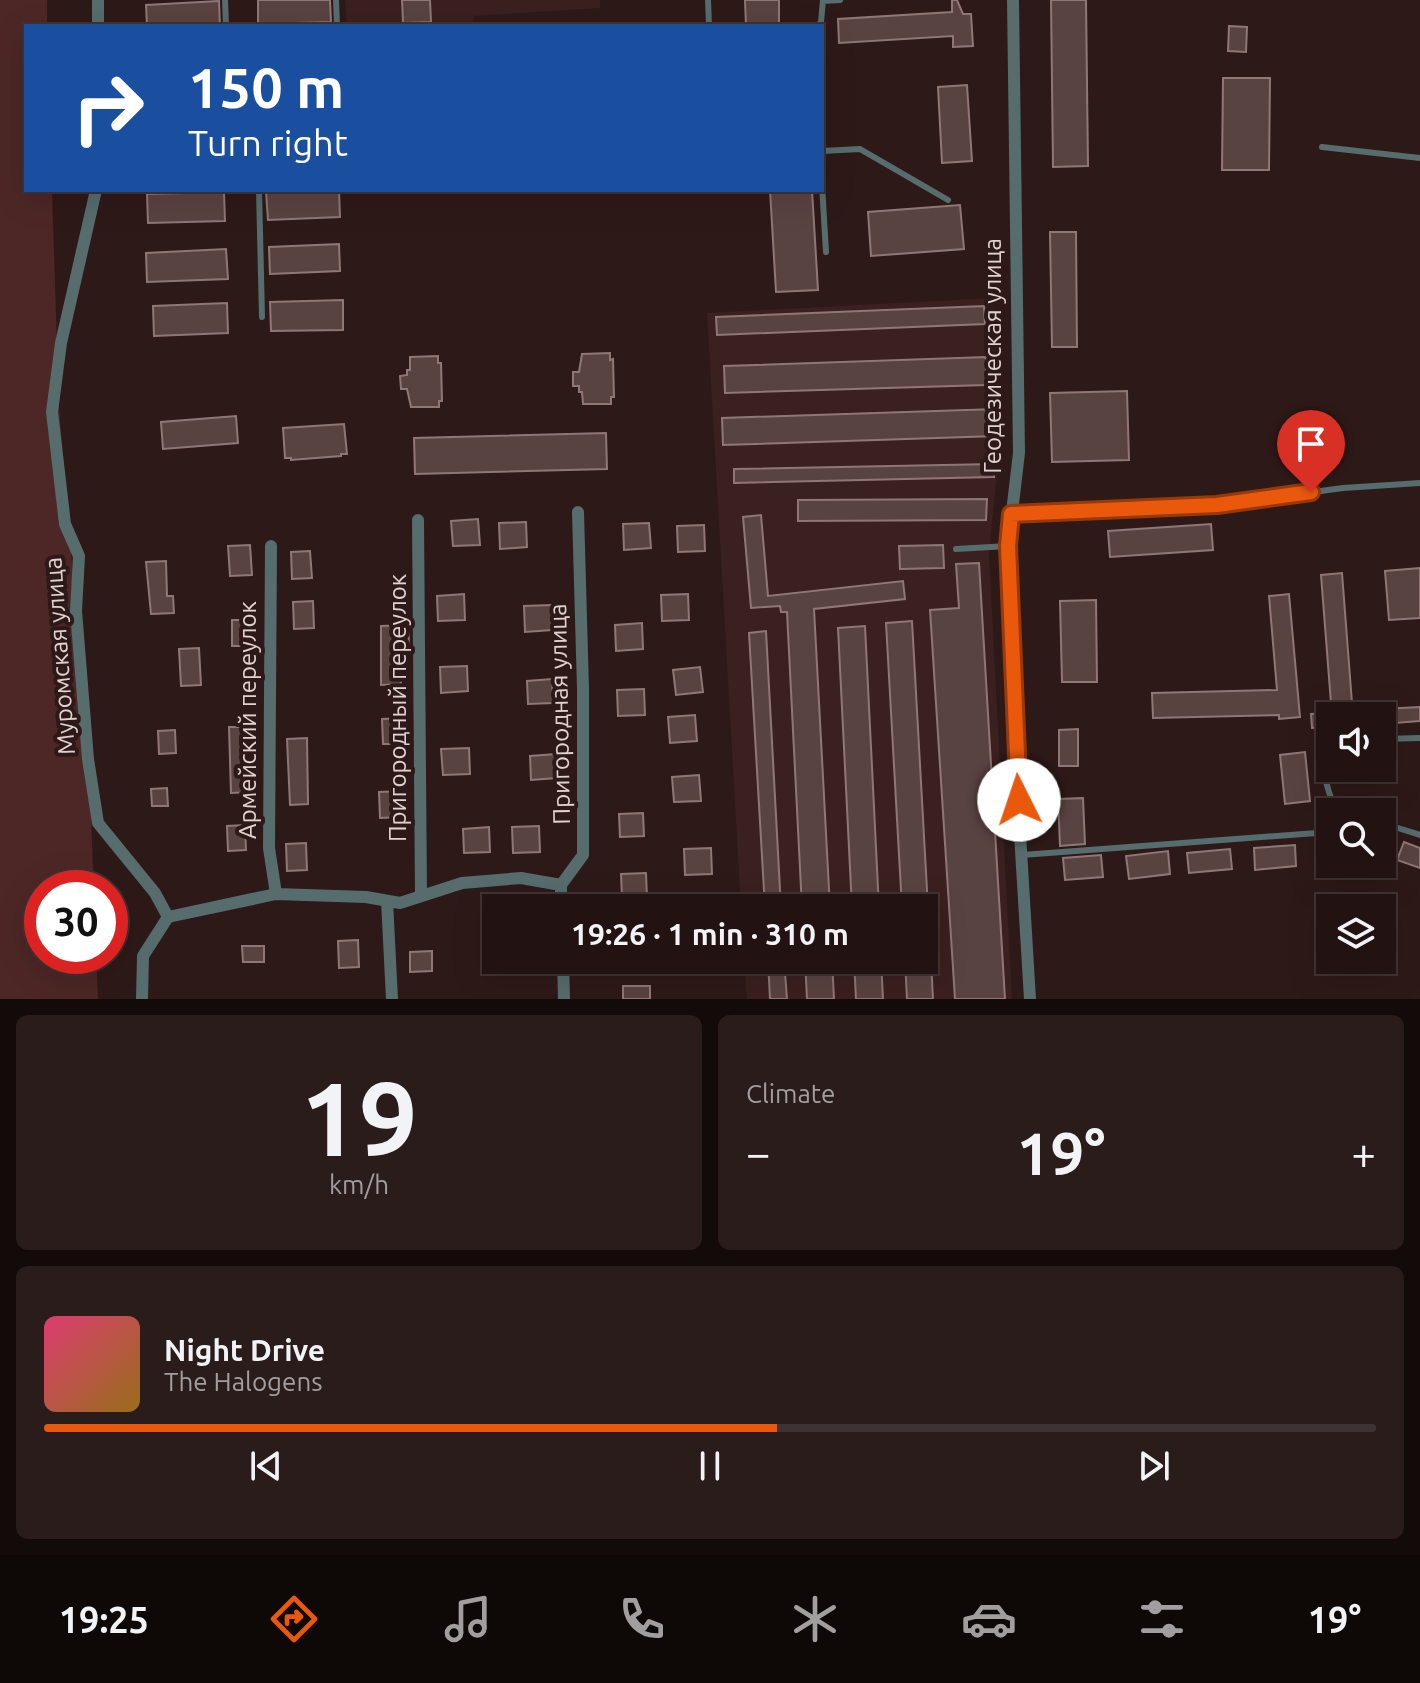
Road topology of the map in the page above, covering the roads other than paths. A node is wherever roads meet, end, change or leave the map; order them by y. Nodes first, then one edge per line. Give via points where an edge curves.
1 (98, 0) edge
2 (225, 0) edge
3 (336, 0) edge
4 (708, 0) edge
5 (823, 0) edge
6 (840, 0) edge
7 (1013, 0) edge
8 (98, 24) edge
9 (226, 24) edge
10 (337, 24) edge
11 (709, 24) edge
12 (819, 24) edge
13 (1322, 147) dead end
14 (824, 151) edge
15 (1420, 158) edge
16 (96, 192) edge
17 (259, 192) edge
18 (822, 192) edge
19 (948, 200) dead end
20 (826, 252) dead end
21 (262, 317) dead end
22 (1420, 483) edge
23 (578, 512) dead end
24 (1011, 514) junction
25 (418, 520) dead end
26 (271, 546) dead end
27 (1008, 546) junction
28 (956, 549) dead end
29 (1420, 738) edge
30 (1396, 739) edge
31 (1396, 827) edge
32 (1316, 833) edge
33 (1420, 835) edge
34 (1022, 855) junction
35 (561, 885) junction
36 (276, 894) junction
37 (561, 894) edge
38 (421, 896) junction
39 (387, 901) junction
40 (168, 917) junction
41 (563, 974) edge
42 (142, 999) edge
43 (392, 999) edge
44 (564, 999) edge
45 (1030, 999) edge

1 - 8 street
2 - 9 lane
3 - 10 lane
4 - 11 lane
5 - 6 lane
5 - 12 lane
7 - 24 street, Геодезическая улица via 1019,453
13 - 15 lane
14 - 19 lane via 860,149
16 - 40 street, Муромская улица via 61,343 52,412 65,524 79,556 76,611 98,823
17 - 21 lane
18 - 20 lane
22 - 24 lane via 1217,505
23 - 35 street, Пригородная улица via 583,855
24 - 27 street, Геодезическая улица
25 - 38 street, Пригородный переулок
26 - 36 street, Армейский переулок via 269,848
27 - 28 lane
27 - 34 street, Геодезическая улица
29 - 30 lane
31 - 33 lane
32 - 34 lane
34 - 45 street, Геодезическая улица
35 - 37 street
35 - 38 street via 521,878 462,883
36 - 39 street
36 - 40 street
38 - 39 street
39 - 43 street
40 - 42 street via 143,956
41 - 44 street

